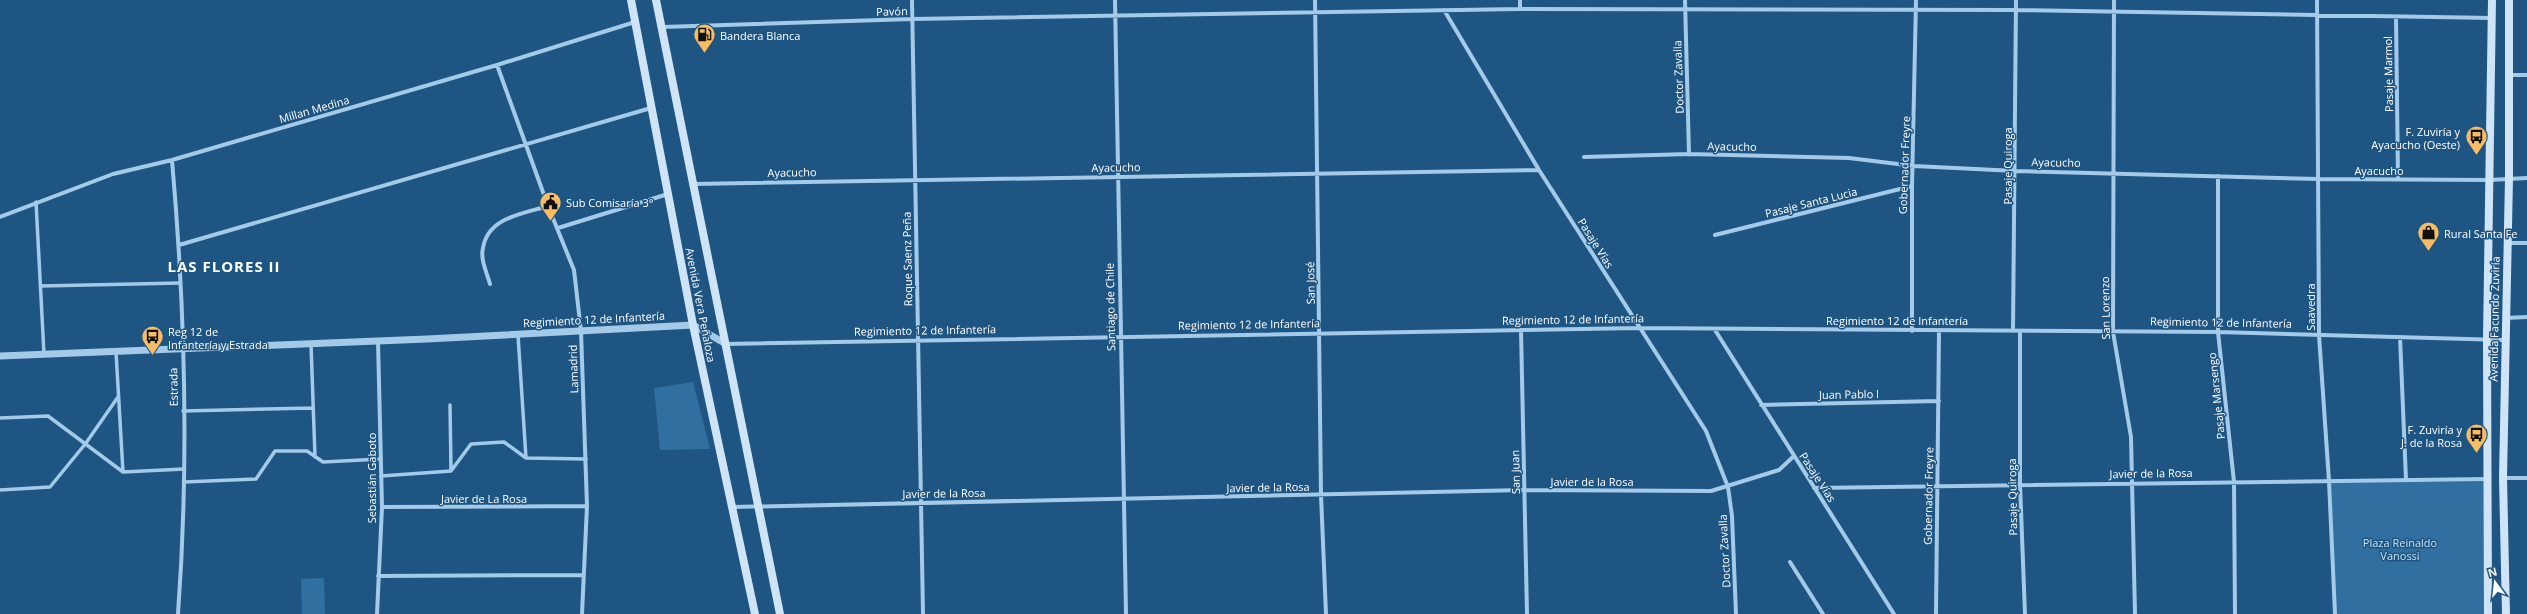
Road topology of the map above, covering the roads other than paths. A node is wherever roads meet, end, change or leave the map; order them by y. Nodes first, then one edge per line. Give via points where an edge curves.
1 (631, 0) edge
2 (656, 0) edge
3 (912, 0) edge
4 (1115, 0) edge
5 (1315, 0) edge
6 (1520, 0) edge
7 (1685, 0) edge
8 (1916, 0) edge
9 (2016, 0) edge
10 (2114, 0) edge
11 (2317, 0) edge
12 (2492, 0) edge
13 (2509, 0) edge
14 (1520, 9) junction
15 (1685, 9) junction
16 (1444, 10) junction
17 (1916, 10) junction
18 (2016, 10) junction
19 (1315, 13) junction
20 (2115, 13) junction
21 (1115, 16) junction
22 (2318, 16) junction
23 (2396, 17) junction
24 (2492, 18) junction
25 (912, 19) junction
26 (635, 22) junction
27 (661, 27) junction
28 (497, 65) junction
29 (2509, 75) junction
30 (2527, 75) edge
31 (652, 108) junction
32 (526, 145) junction
33 (1689, 154) junction
34 (1584, 157) dead end
35 (172, 160) junction
36 (1914, 166) junction
37 (1539, 170) junction
38 (2016, 171) junction
39 (1316, 172) junction
40 (2115, 172) junction
41 (1117, 176) junction
42 (2218, 176) junction
43 (915, 178) junction
44 (2509, 178) junction
45 (2527, 178) edge
46 (2319, 179) junction
47 (2398, 179) junction
48 (2489, 180) junction
49 (693, 184) junction
50 (1912, 186) junction
51 (668, 194) junction
52 (36, 202) junction
53 (548, 206) junction
54 (0, 217) edge
55 (558, 228) junction
56 (1714, 234) dead end
57 (2507, 243) junction
58 (2527, 243) edge
59 (179, 245) junction
60 (180, 283) junction
61 (490, 284) dead end
62 (41, 286) junction
63 (2527, 317) edge
64 (2505, 318) junction
65 (692, 325) junction
66 (1638, 328) junction
67 (1521, 330) junction
68 (1715, 330) junction
69 (581, 331) junction
70 (1912, 331) junction
71 (1939, 331) junction
72 (2014, 331) junction
73 (2020, 331) junction
74 (2113, 332) junction
75 (2218, 332) junction
76 (1320, 334) junction
77 (518, 335) junction
78 (2319, 335) junction
79 (2400, 337) junction
80 (1120, 338) junction
81 (2487, 339) junction
82 (2504, 340) junction
83 (378, 341) junction
84 (917, 341) junction
85 (311, 343) junction
86 (726, 344) junction
87 (181, 348) junction
88 (116, 351) junction
89 (44, 354) junction
90 (0, 356) edge
91 (118, 397) junction
92 (1939, 401) junction
93 (450, 404) dead end
94 (1761, 405) junction
95 (313, 408) junction
96 (183, 411) junction
97 (0, 418) edge
98 (86, 443) junction
99 (1794, 456) junction
100 (316, 457) junction
101 (526, 458) junction
102 (381, 459) junction
103 (586, 459) junction
104 (184, 469) junction
105 (451, 471) junction
106 (123, 472) junction
107 (381, 476) junction
108 (2503, 478) junction
109 (2527, 478) edge
110 (2487, 479) junction
111 (2406, 480) junction
112 (2329, 481) junction
113 (184, 482) junction
114 (2234, 482) junction
115 (2134, 483) junction
116 (2020, 484) junction
117 (1936, 486) junction
118 (1728, 487) junction
119 (1814, 488) junction
120 (0, 490) edge
121 (1524, 490) junction
122 (1321, 496) junction
123 (1123, 498) junction
124 (919, 502) junction
125 (587, 506) junction
126 (733, 506) junction
127 (759, 506) junction
128 (382, 507) junction
129 (1790, 562) dead end
130 (583, 575) junction
131 (378, 576) junction
132 (178, 614) edge
133 (378, 614) edge
134 (582, 614) edge
135 (755, 614) edge
136 (780, 614) edge
137 (923, 614) edge
138 (1126, 614) edge
139 (1326, 614) edge
140 (1527, 614) edge
141 (1736, 614) edge
142 (1823, 614) edge
143 (1894, 614) edge
144 (1936, 614) edge
145 (2025, 614) edge
146 (2135, 614) edge
147 (2236, 614) edge
148 (2335, 614) edge
149 (2488, 614) edge
150 (2506, 614) edge

1 - 26 main road, Avenida Vera Peñaloza
2 - 27 main road, Avenida Vera Peñaloza
3 - 25 street, Roque Saenz Peña
4 - 21 street, Santiago de Chile
5 - 19 street, San José
6 - 14 street
7 - 15 street, Doctor Zavalla
8 - 17 street, Gobernador Freyre
9 - 18 street, Pasaje Quiroga
10 - 20 street, San Lorenzo
11 - 22 street, Saavedra
12 - 24 main road, Avenida Facundo Zuviría
13 - 29 main road, Avenida Facundo Zuviría
14 - 15 street, Pavón
14 - 16 street, Pavón
15 - 17 street, Pavón
15 - 33 street, Doctor Zavalla
16 - 19 street, Pavón
16 - 37 street, Pasaje Vías
17 - 18 street, Pavón
17 - 36 street, Gobernador Freyre
18 - 20 street, Pavón
18 - 38 street, Pasaje Quiroga
19 - 21 street, Pavón
19 - 39 street, San José
20 - 22 street, Pavón
20 - 40 street, San Lorenzo
21 - 25 street, Pavón
21 - 41 street, Santiago de Chile
22 - 23 street, Pavón
22 - 46 street, Saavedra
23 - 24 street, Pavón
23 - 47 street, Pasaje Marmol
24 - 48 main road, Avenida Facundo Zuviría
25 - 27 street, Pavón
25 - 43 street, Roque Saenz Peña
26 - 28 street, Millan Medina
26 - 31 main road, Avenida Vera Peñaloza
27 - 49 main road, Avenida Vera Peñaloza
28 - 32 street, Lamadrid
28 - 35 street, Millan Medina
29 - 30 street
29 - 44 main road, Avenida Facundo Zuviría
31 - 32 street
31 - 51 main road, Avenida Vera Peñaloza
32 - 53 street, Lamadrid
32 - 59 street
33 - 34 street, Ayacucho
33 - 36 street, Ayacucho via 1848,158
35 - 52 street, Millan Medina via 113,174
35 - 59 street, Estrada
36 - 38 street, Ayacucho
36 - 50 street, Gobernador Freyre
37 - 39 street, Ayacucho
37 - 66 street, Pasaje Vías
38 - 40 street, Ayacucho
38 - 72 street, Pasaje Quiroga
39 - 41 street, Ayacucho
39 - 76 street, San José
40 - 42 street, Ayacucho
40 - 74 street, San Lorenzo
41 - 43 street, Ayacucho
41 - 80 street, Santiago de Chile
42 - 46 street, Ayacucho
42 - 75 street, Pasaje Marsengo
43 - 49 street, Ayacucho
43 - 84 street, Roque Saenz Peña
44 - 45 street, Ayacucho
44 - 48 street, Ayacucho
44 - 57 main road, Avenida Facundo Zuviría
46 - 47 street, Ayacucho
46 - 78 street, Saavedra
47 - 48 street, Ayacucho
48 - 81 main road, Avenida Facundo Zuviría
49 - 86 main road, Avenida Vera Peñaloza
50 - 56 street, Pasaje Santa Lucia
50 - 70 street, Gobernador Freyre
51 - 55 street
51 - 65 main road, Avenida Vera Peñaloza
52 - 54 street, Millan Medina
52 - 62 street
53 - 55 street, Lamadrid
53 - 61 street via 500,220 488,234 482,249
55 - 69 street, Lamadrid via 574,270
57 - 58 street
57 - 64 main road, Avenida Facundo Zuviría
59 - 60 street, Estrada
60 - 62 street
60 - 87 street, Estrada
62 - 89 street
63 - 64 street
64 - 82 main road, Avenida Facundo Zuviría
65 - 69 street, Regimiento 12 de Infantería
65 - 86 street
65 - 126 main road, Avenida Vera Peñaloza
66 - 67 street, Regimiento 12 de Infantería
66 - 68 street, Regimiento 12 de Infantería
66 - 118 street, Pasaje Vías via 1706,431
67 - 76 street, Regimiento 12 de Infantería
67 - 121 street, San Juan
68 - 70 street, Regimiento 12 de Infantería
68 - 94 street, Pasaje Vías
69 - 77 street, Regimiento 12 de Infantería
69 - 103 street, Lamadrid
70 - 71 street, Regimiento 12 de Infantería
71 - 72 street, Regimiento 12 de Infantería
71 - 92 street, Gobernador Freyre
72 - 73 street, Regimiento 12 de Infantería
73 - 74 street, Regimiento 12 de Infantería
73 - 116 street, Pasaje Quiroga
74 - 75 street, Regimiento 12 de Infantería
74 - 115 street, San Lorenzo via 2131,437
75 - 78 street, Regimiento 12 de Infantería
75 - 114 street, Pasaje Marsengo
76 - 80 street, Regimiento 12 de Infantería
76 - 122 street, San José
77 - 83 street, Regimiento 12 de Infantería
77 - 101 street
78 - 79 street, Regimiento 12 de Infantería
78 - 112 street, Saavedra
79 - 81 street, Regimiento 12 de Infantería
79 - 111 street
80 - 84 street, Regimiento 12 de Infantería
80 - 123 street, Santiago de Chile
81 - 82 street, Regimiento 12 de Infantería
81 - 110 main road, Avenida Facundo Zuviría
82 - 108 main road, Avenida Facundo Zuviría
83 - 85 street, Regimiento 12 de Infantería
83 - 102 street, Sebastián Gaboto
84 - 86 street, Regimiento 12 de Infantería
84 - 124 street, Roque Saenz Peña
85 - 87 street, Regimiento 12 de Infantería
85 - 95 street
86 - 127 main road, Avenida Vera Peñaloza
87 - 88 street, Regimiento 12 de Infantería
87 - 96 street, Estrada
88 - 89 street, Regimiento 12 de Infantería
88 - 91 street
89 - 90 street, Regimiento 12 de Infantería
91 - 98 street
91 - 106 street
92 - 94 street, Juan Pablo I
92 - 117 street, Gobernador Freyre
93 - 105 street
94 - 99 street, Pasaje Vías
95 - 96 street
95 - 100 street
96 - 104 street, Estrada
97 - 98 street via 48,416
98 - 106 street
98 - 120 street via 50,487
99 - 118 street, Javier de la Rosa via 1779,470
99 - 119 street, Pasaje Vías
100 - 102 street via 324,462
100 - 113 street via 307,451 275,451 256,479
101 - 103 street
101 - 105 street via 504,442 471,444
102 - 107 street, Sebastián Gaboto
103 - 125 street, Lamadrid
104 - 106 street
104 - 113 street, Estrada
105 - 107 street
107 - 128 street, Sebastián Gaboto
108 - 109 street
108 - 150 main road, Avenida Facundo Zuviría
110 - 111 street, Javier de la Rosa
110 - 149 main road, Avenida Facundo Zuviría
111 - 112 street, Javier de la Rosa
112 - 114 street, Javier de la Rosa
112 - 148 street, Saavedra
113 - 132 street, Estrada via 184,533
114 - 115 street, Javier de la Rosa
114 - 147 street, Pasaje Marsengo
115 - 116 street, Javier de la Rosa
115 - 146 street, San Lorenzo
116 - 117 street, Javier de la Rosa
116 - 145 street, Pasaje Quiroga
117 - 119 street, Javier de la Rosa
117 - 144 street, Gobernador Freyre
118 - 121 street, Javier de la Rosa via 1711,491
118 - 141 street, Doctor Zavalla via 1732,516
119 - 143 street, Pasaje Vías
121 - 122 street, Javier de la Rosa
121 - 140 street, San Juan
122 - 123 street, Javier de la Rosa
122 - 139 street, San José
123 - 124 street, Javier de la Rosa
123 - 138 street, Santiago de Chile
124 - 127 street, Javier de la Rosa
124 - 137 street, Roque Saenz Peña
125 - 128 street, Javier de La Rosa
125 - 130 street, Lamadrid
126 - 127 street, Javier de la Rosa
126 - 135 main road, Avenida Vera Peñaloza
127 - 136 main road, Avenida Vera Peñaloza
128 - 131 street, Sebastián Gaboto
129 - 142 street
130 - 131 street
130 - 134 street, Lamadrid
131 - 133 street, Sebastián Gaboto

